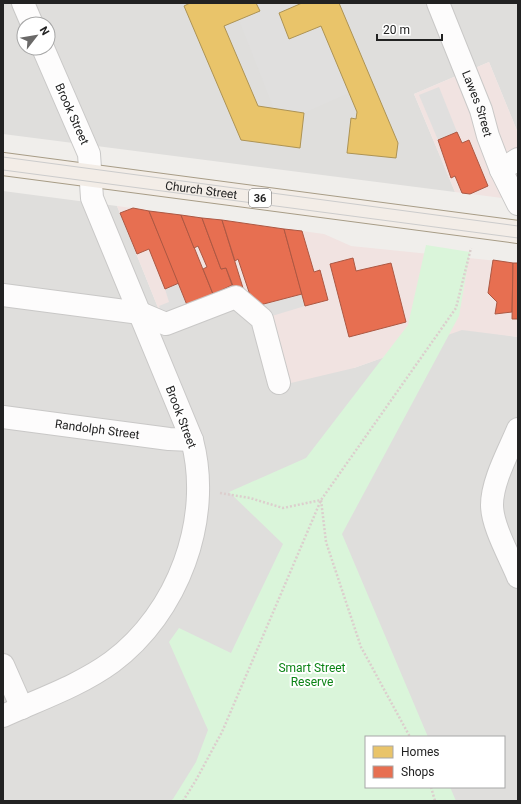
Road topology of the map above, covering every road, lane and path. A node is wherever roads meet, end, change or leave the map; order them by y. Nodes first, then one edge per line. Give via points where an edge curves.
1 (23, 3) edge
2 (438, 3) edge
3 (29, 16) edge
4 (46, 56) edge
5 (3, 164) edge
6 (510, 165) edge
7 (90, 176) junction
8 (518, 204) edge
9 (472, 226) junction
10 (518, 232) edge
11 (3, 295) edge
12 (140, 313) junction
13 (279, 383) dead end
14 (3, 417) edge
15 (518, 429) edge
16 (192, 440) junction
17 (198, 489) junction
18 (321, 500) junction
19 (518, 577) edge
20 (3, 665) edge
21 (12, 712) edge
22 (409, 736) edge
23 (431, 788) edge
24 (183, 801) edge
25 (435, 801) edge

1 - 3 street
2 - 6 street, Lawes Street via 482,110 488,136
4 - 7 street, Brook Street via 89,154
5 - 7 main road, Church Street / 36
6 - 8 street, Lawes Street
7 - 9 main road, Church Street / 36
7 - 12 street, Brook Street via 92,198
9 - 10 main road, Church Street / 36
9 - 18 path via 471,254 456,308
11 - 12 street
12 - 13 street via 166,324 236,297 262,319
12 - 16 street, Brook Street
14 - 16 street, Randolph Street
15 - 19 street via 496,485 492,505 497,527
16 - 17 street, Brook Street
17 - 18 path via 250,498 283,508
17 - 21 street, Brook Street via 193,538 186,559 148,628 129,648 95,673
18 - 22 path via 326,542 361,648
18 - 24 path via 222,732
20 - 21 street
23 - 25 path

